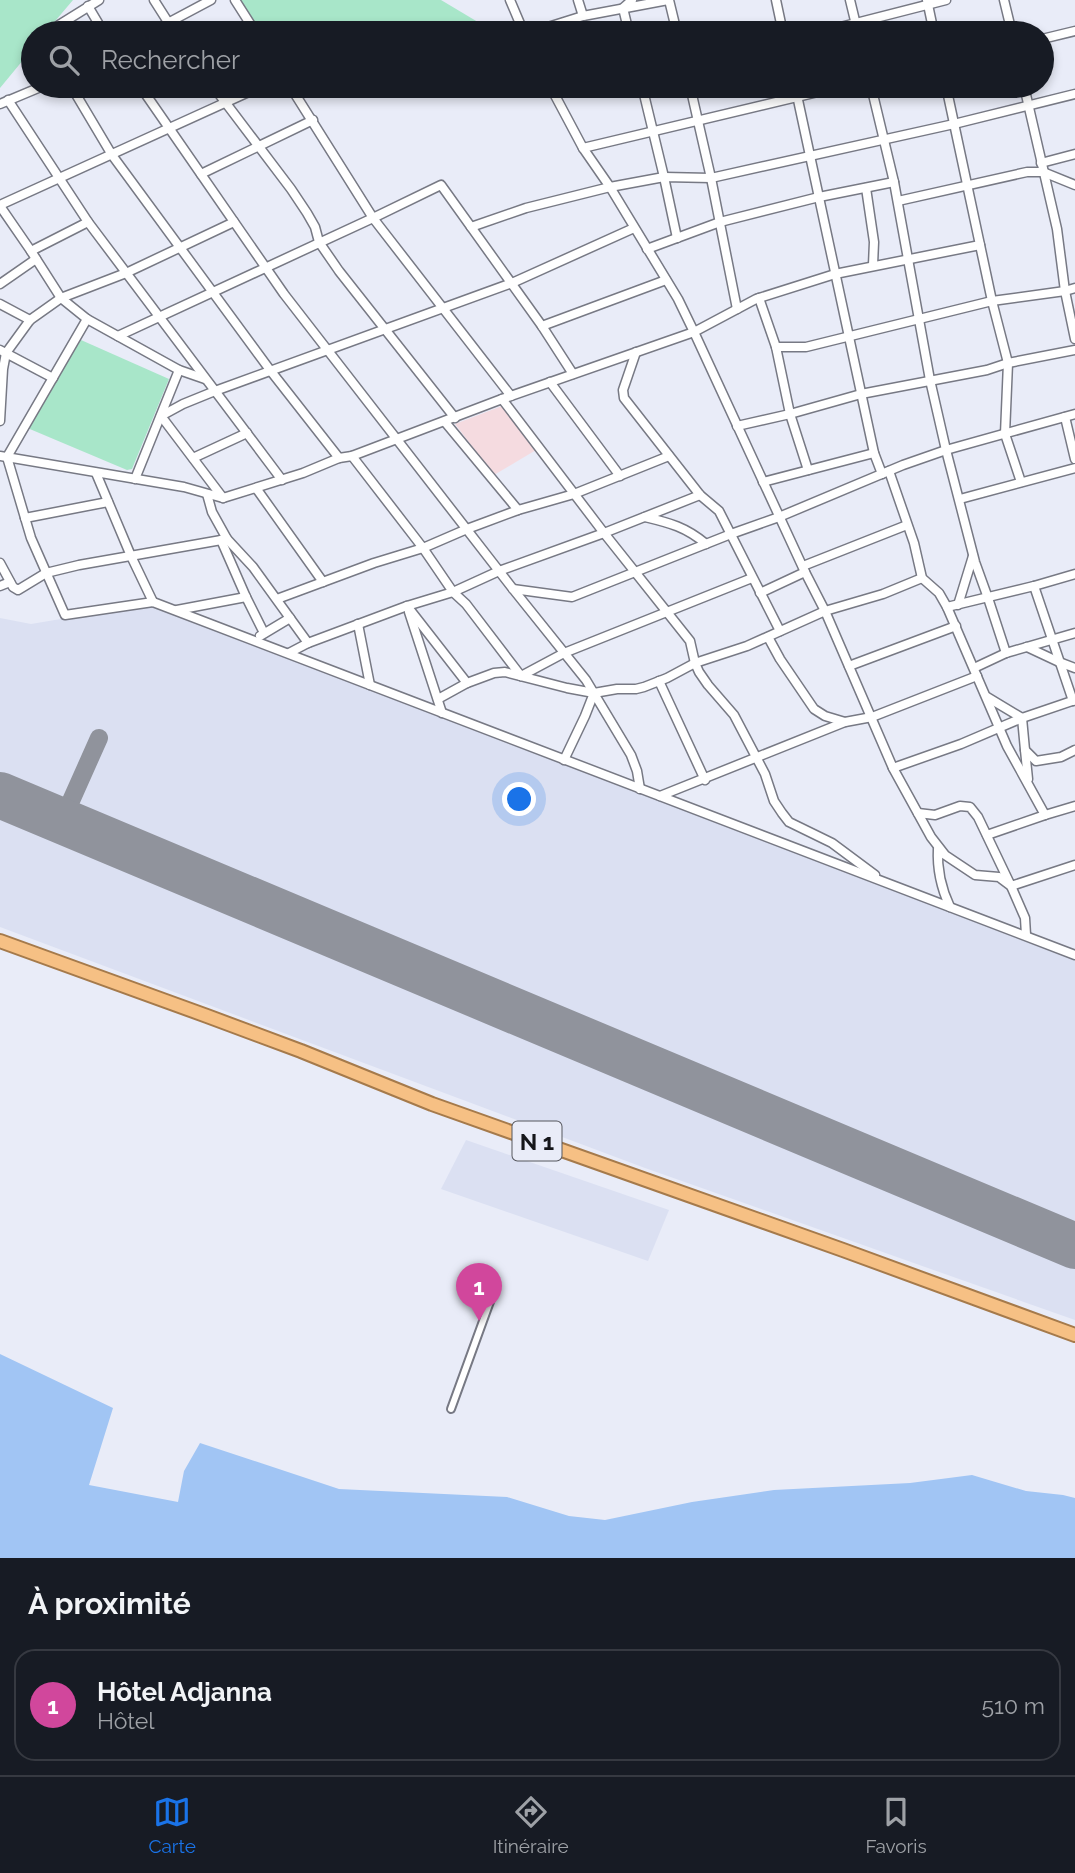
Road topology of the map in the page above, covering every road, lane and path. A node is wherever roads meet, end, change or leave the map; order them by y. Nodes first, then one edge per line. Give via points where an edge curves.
1 (99, 0) edge
2 (154, 0) edge
3 (211, 0) edge
4 (235, 0) edge
5 (510, 0) edge
6 (578, 0) edge
7 (632, 0) edge
8 (668, 0) edge
9 (776, 0) edge
10 (850, 0) edge
11 (946, 0) edge
12 (1004, 0) edge
13 (927, 2) edge
14 (88, 6) junction
15 (623, 8) junction
16 (583, 16) junction
17 (65, 21) edge
18 (97, 21) edge
19 (166, 21) edge
20 (173, 21) edge
21 (248, 21) edge
22 (520, 21) edge
23 (566, 21) edge
24 (626, 21) edge
25 (674, 21) edge
26 (780, 21) edge
27 (855, 21) edge
28 (863, 21) edge
29 (931, 21) edge
30 (1009, 21) edge
31 (1075, 31) edge
32 (1054, 36) edge
33 (1075, 94) edge
34 (21, 95) edge
35 (78, 98) edge
36 (149, 98) edge
37 (222, 98) edge
38 (234, 98) edge
39 (298, 98) edge
40 (557, 98) edge
41 (645, 98) edge
42 (693, 98) edge
43 (793, 98) edge
44 (797, 98) edge
45 (874, 98) edge
46 (949, 98) edge
47 (1027, 98) edge
48 (4, 102) edge
49 (225, 102) junction
50 (1029, 107) junction
51 (313, 120) junction
52 (698, 120) junction
53 (954, 124) junction
54 (170, 128) junction
55 (652, 131) junction
56 (884, 140) junction
57 (259, 146) junction
58 (583, 148) junction
59 (1075, 154) edge
60 (112, 155) junction
61 (810, 156) junction
62 (1042, 167) junction
63 (201, 174) junction
64 (664, 177) junction
65 (711, 178) junction
66 (59, 179) junction
67 (894, 182) junction
68 (967, 185) junction
69 (1075, 185) edge
70 (610, 187) junction
71 (866, 188) junction
72 (819, 197) junction
73 (898, 201) junction
74 (0, 205) edge
75 (373, 218) junction
76 (88, 222) junction
77 (234, 222) junction
78 (720, 222) junction
79 (471, 227) junction
80 (634, 228) junction
81 (677, 238) junction
82 (319, 242) junction
83 (980, 245) junction
84 (181, 248) junction
85 (647, 249) junction
86 (34, 255) junction
87 (909, 259) junction
88 (873, 265) junction
89 (266, 267) junction
90 (126, 273) junction
91 (835, 274) junction
92 (666, 280) junction
93 (512, 283) junction
94 (0, 284) edge
95 (1075, 288) edge
96 (1065, 291) junction
97 (214, 292) junction
98 (61, 298) junction
99 (759, 298) junction
100 (992, 301) junction
101 (0, 304) edge
102 (443, 309) junction
103 (737, 309) junction
104 (158, 316) junction
105 (87, 319) junction
106 (30, 320) junction
107 (919, 320) junction
108 (542, 326) junction
109 (384, 330) junction
110 (694, 332) junction
111 (118, 335) junction
112 (848, 337) junction
113 (1075, 339) edge
114 (776, 347) junction
115 (328, 350) junction
116 (1075, 350) edge
117 (3, 351) edge
118 (636, 352) junction
119 (1008, 363) junction
120 (179, 370) junction
121 (270, 370) junction
122 (573, 374) junction
123 (53, 378) junction
124 (206, 379) junction
125 (930, 380) junction
126 (550, 382) junction
127 (215, 391) junction
128 (862, 394) junction
129 (506, 397) junction
130 (790, 414) junction
131 (1075, 414) edge
132 (161, 416) junction
133 (1065, 417) junction
134 (455, 418) junction
135 (0, 421) edge
136 (445, 422) junction
137 (737, 426) junction
138 (247, 433) junction
139 (1005, 434) junction
140 (398, 439) junction
141 (946, 450) junction
142 (874, 453) junction
143 (352, 456) junction
144 (669, 456) junction
145 (4, 457) edge
146 (193, 458) junction
147 (339, 458) junction
148 (1075, 459) edge
149 (1075, 468) edge
150 (808, 470) junction
151 (96, 473) junction
152 (886, 473) junction
153 (620, 476) junction
154 (135, 479) junction
155 (282, 480) junction
156 (763, 482) junction
157 (1021, 482) junction
158 (256, 488) junction
159 (207, 494) junction
160 (574, 494) junction
161 (701, 495) junction
162 (223, 498) junction
163 (960, 499) junction
164 (108, 502) junction
165 (518, 510) junction
166 (645, 517) junction
167 (779, 517) junction
168 (25, 518) junction
169 (907, 525) junction
170 (467, 529) junction
171 (604, 533) junction
172 (731, 534) junction
173 (224, 540) junction
174 (706, 544) junction
175 (423, 548) junction
176 (131, 556) junction
177 (973, 556) junction
178 (0, 563) edge
179 (804, 569) junction
180 (499, 571) junction
181 (635, 572) junction
182 (46, 573) junction
183 (1075, 574) edge
184 (752, 578) junction
185 (922, 578) junction
186 (10, 582) junction
187 (323, 582) junction
188 (0, 586) edge
189 (1034, 586) junction
190 (513, 589) junction
191 (453, 592) junction
192 (760, 593) junction
193 (246, 597) junction
194 (988, 598) junction
195 (277, 599) junction
196 (153, 602) junction
197 (958, 605) junction
198 (407, 606) junction
199 (947, 607) junction
200 (177, 610) junction
201 (825, 611) junction
202 (667, 613) junction
203 (290, 618) junction
204 (358, 624) junction
205 (956, 626) junction
206 (780, 631) junction
207 (264, 633) junction
208 (1075, 633) edge
209 (768, 637) junction
210 (1052, 639) junction
211 (253, 640) junction
212 (308, 643) junction
213 (1027, 647) junction
214 (289, 653) junction
215 (564, 653) junction
216 (1006, 653) junction
217 (695, 663) junction
218 (1059, 663) junction
219 (849, 666) junction
220 (1075, 668) edge
221 (975, 672) junction
222 (521, 676) junction
223 (659, 681) junction
224 (467, 683) junction
225 (370, 685) junction
226 (594, 693) junction
227 (985, 695) junction
228 (438, 699) junction
229 (1074, 700) edge
230 (442, 712) junction
231 (872, 717) junction
232 (1022, 718) junction
233 (845, 722) junction
234 (999, 728) junction
235 (1025, 750) junction
236 (1075, 750) edge
237 (757, 758) junction
238 (564, 760) junction
239 (893, 768) junction
240 (705, 780) junction
241 (1028, 784) junction
242 (640, 789) junction
243 (660, 796) junction
244 (1075, 806) edge
245 (918, 813) junction
246 (1045, 815) junction
247 (987, 835) junction
248 (938, 849) junction
249 (1075, 865) edge
250 (884, 882) junction
251 (1011, 886) junction
252 (950, 907) junction
253 (1026, 936) junction
254 (0, 942) edge
255 (1075, 954) edge
256 (491, 1298) dead end
257 (1075, 1335) edge
258 (451, 1409) dead end

1 - 14 street
2 - 19 street
3 - 20 street
4 - 21 street
5 - 22 street
6 - 16 street
7 - 15 street
8 - 15 street
8 - 25 street
9 - 26 street
10 - 27 street
11 - 13 street
12 - 30 street
13 - 28 street
13 - 29 street
14 - 17 street
14 - 18 street
15 - 16 street
15 - 24 street
16 - 23 street
31 - 32 street
33 - 50 street
34 - 48 street
35 - 60 street
36 - 54 street
37 - 49 street
38 - 49 street
39 - 51 street
40 - 58 street
41 - 55 street
42 - 52 street
43 - 52 street
44 - 61 street
45 - 56 street
46 - 53 street
47 - 50 street
48 - 66 street
49 - 54 street
49 - 57 street
50 - 53 street
50 - 62 street
51 - 57 street
51 - 75 street
52 - 55 street
52 - 65 street
53 - 56 street
53 - 68 street
54 - 60 street
54 - 63 street
55 - 58 street
55 - 64 street
56 - 61 street
56 - 67 street
57 - 63 street
57 - 82 street via 291,188
58 - 70 street
59 - 62 street
60 - 66 street
60 - 84 street
61 - 65 street
61 - 72 street
62 - 68 street
62 - 69 street
62 - 96 street
63 - 77 street
64 - 65 street
64 - 70 street
64 - 81 street
65 - 78 street
66 - 74 street
66 - 76 street
67 - 71 street
67 - 73 street
68 - 73 street
68 - 83 street
70 - 79 street
70 - 80 street
71 - 72 street
71 - 88 street
72 - 78 street
72 - 91 street
73 - 87 street
74 - 86 street
75 - 79 street via 441,185
75 - 82 street
75 - 102 street
76 - 86 street
76 - 90 street
77 - 84 street
77 - 89 street
78 - 81 street
78 - 103 street
79 - 93 street
80 - 85 street
80 - 93 street
81 - 85 street
82 - 89 street
82 - 109 street
83 - 87 street
83 - 100 street
84 - 90 street
84 - 97 street
85 - 92 street
86 - 94 street
86 - 98 street
87 - 88 street
87 - 107 street
88 - 91 street
89 - 97 street
89 - 115 street
90 - 98 street
90 - 104 street
91 - 99 street
91 - 112 street
92 - 108 street
92 - 110 street
93 - 102 street
93 - 108 street
95 - 96 street
96 - 100 street
96 - 113 street
97 - 104 street
97 - 121 street
98 - 105 street
98 - 106 street
99 - 103 street
99 - 114 street
100 - 107 street
100 - 119 street
101 - 106 street
102 - 109 street
102 - 129 street
103 - 110 street
104 - 111 street
104 - 124 street
105 - 111 street
105 - 123 street
106 - 117 street
107 - 112 street
107 - 125 street
108 - 122 street
109 - 115 street
109 - 134 street
110 - 118 street
110 - 137 street
111 - 120 street
112 - 114 street via 806,347
112 - 128 street
114 - 130 street
115 - 121 street
115 - 140 street
116 - 119 street
117 - 123 street
117 - 135 street
118 - 122 street
118 - 144 street via 622,394
119 - 125 street
119 - 139 street
120 - 124 street
120 - 132 street
121 - 127 street
121 - 147 street
122 - 126 street
123 - 145 street
124 - 127 street
125 - 128 street
125 - 141 street
126 - 129 street
126 - 153 street
127 - 132 street
127 - 138 street
128 - 130 street
128 - 142 street
129 - 134 street
129 - 160 street
130 - 137 street
130 - 150 street
131 - 133 street
132 - 146 street
132 - 154 street
133 - 139 street
133 - 148 street
134 - 136 street
136 - 140 street
136 - 165 street
137 - 156 street
138 - 146 street
138 - 155 street
139 - 141 street
139 - 157 street
140 - 143 street
140 - 170 street
141 - 152 street
141 - 163 street
142 - 150 street
142 - 152 street
143 - 147 street
143 - 175 street
144 - 153 street
144 - 161 street
145 - 151 street
145 - 168 street
146 - 162 street
147 - 155 street
149 - 157 street
150 - 156 street
151 - 154 street
151 - 164 street
152 - 167 street
152 - 169 street
153 - 160 street
154 - 159 street
155 - 158 street
156 - 167 street
157 - 163 street
158 - 162 street
158 - 187 street
159 - 162 street
159 - 173 street
160 - 165 street
160 - 171 street
161 - 166 street
161 - 172 street via 718,509
163 - 177 street
164 - 168 street
164 - 176 street
165 - 170 street
166 - 171 street
166 - 174 street via 679,525
167 - 172 street
167 - 179 street
168 - 182 street
169 - 179 street
169 - 185 street
170 - 175 street
170 - 180 street
171 - 180 street
171 - 181 street
172 - 174 street
172 - 184 street
173 - 176 street
173 - 193 street
173 - 195 street via 253,567
174 - 181 street
175 - 187 street
175 - 191 street
176 - 182 street
176 - 196 street
177 - 194 street
177 - 197 street
178 - 186 street
179 - 192 street
179 - 201 street
180 - 190 street
180 - 191 street
181 - 190 street via 572,597
181 - 202 street
182 - 186 street via 18,590
182 - 196 street via 65,615
183 - 189 street
184 - 192 street
184 - 202 street
185 - 199 street
185 - 201 street
186 - 188 street
187 - 195 street
189 - 194 street
189 - 210 street
190 - 215 street
191 - 198 street
191 - 222 street
192 - 206 street
193 - 200 street
193 - 207 street
194 - 197 street
194 - 216 street
195 - 203 street
196 - 200 street
197 - 199 street
198 - 204 street
198 - 224 street
198 - 228 street
199 - 205 street
200 - 211 street
201 - 206 street
201 - 219 street
202 - 215 street
202 - 217 street via 690,641
203 - 207 street
203 - 212 street
204 - 212 street
204 - 225 street
205 - 219 street
205 - 221 street
206 - 209 street
207 - 211 street
208 - 210 street
209 - 217 street
209 - 233 street via 814,709
210 - 213 street
210 - 218 street
211 - 214 street
212 - 214 street
213 - 216 street
213 - 218 street
214 - 225 street
215 - 222 street
215 - 226 street
216 - 221 street
217 - 223 street
217 - 237 street via 734,715
218 - 220 street
218 - 229 street
219 - 231 street
221 - 227 street
221 - 231 street
222 - 224 street via 494,673
222 - 226 street
223 - 226 street via 636,689
223 - 240 street
224 - 228 street
225 - 230 street
226 - 238 street
226 - 242 street via 631,755
227 - 232 street
227 - 234 street
228 - 230 street
229 - 232 street
230 - 238 street
231 - 233 street
231 - 239 street
232 - 234 street
232 - 235 street
233 - 237 street
234 - 239 street
234 - 241 street
235 - 236 street via 1036,761
235 - 241 street
237 - 240 street
237 - 250 street via 774,801 789,822 832,843
238 - 242 street
239 - 245 street
240 - 243 street
241 - 246 street
242 - 243 street
243 - 250 street
244 - 246 street
245 - 247 street via 935,815 970,807
245 - 248 street
246 - 247 street
247 - 251 street
248 - 251 street via 975,875 999,877
248 - 252 street via 942,887
249 - 251 street
250 - 252 street
251 - 253 street via 1025,918
252 - 253 street
253 - 255 street
254 - 257 highway, N 1 via 219,1020 432,1104
256 - 258 street

